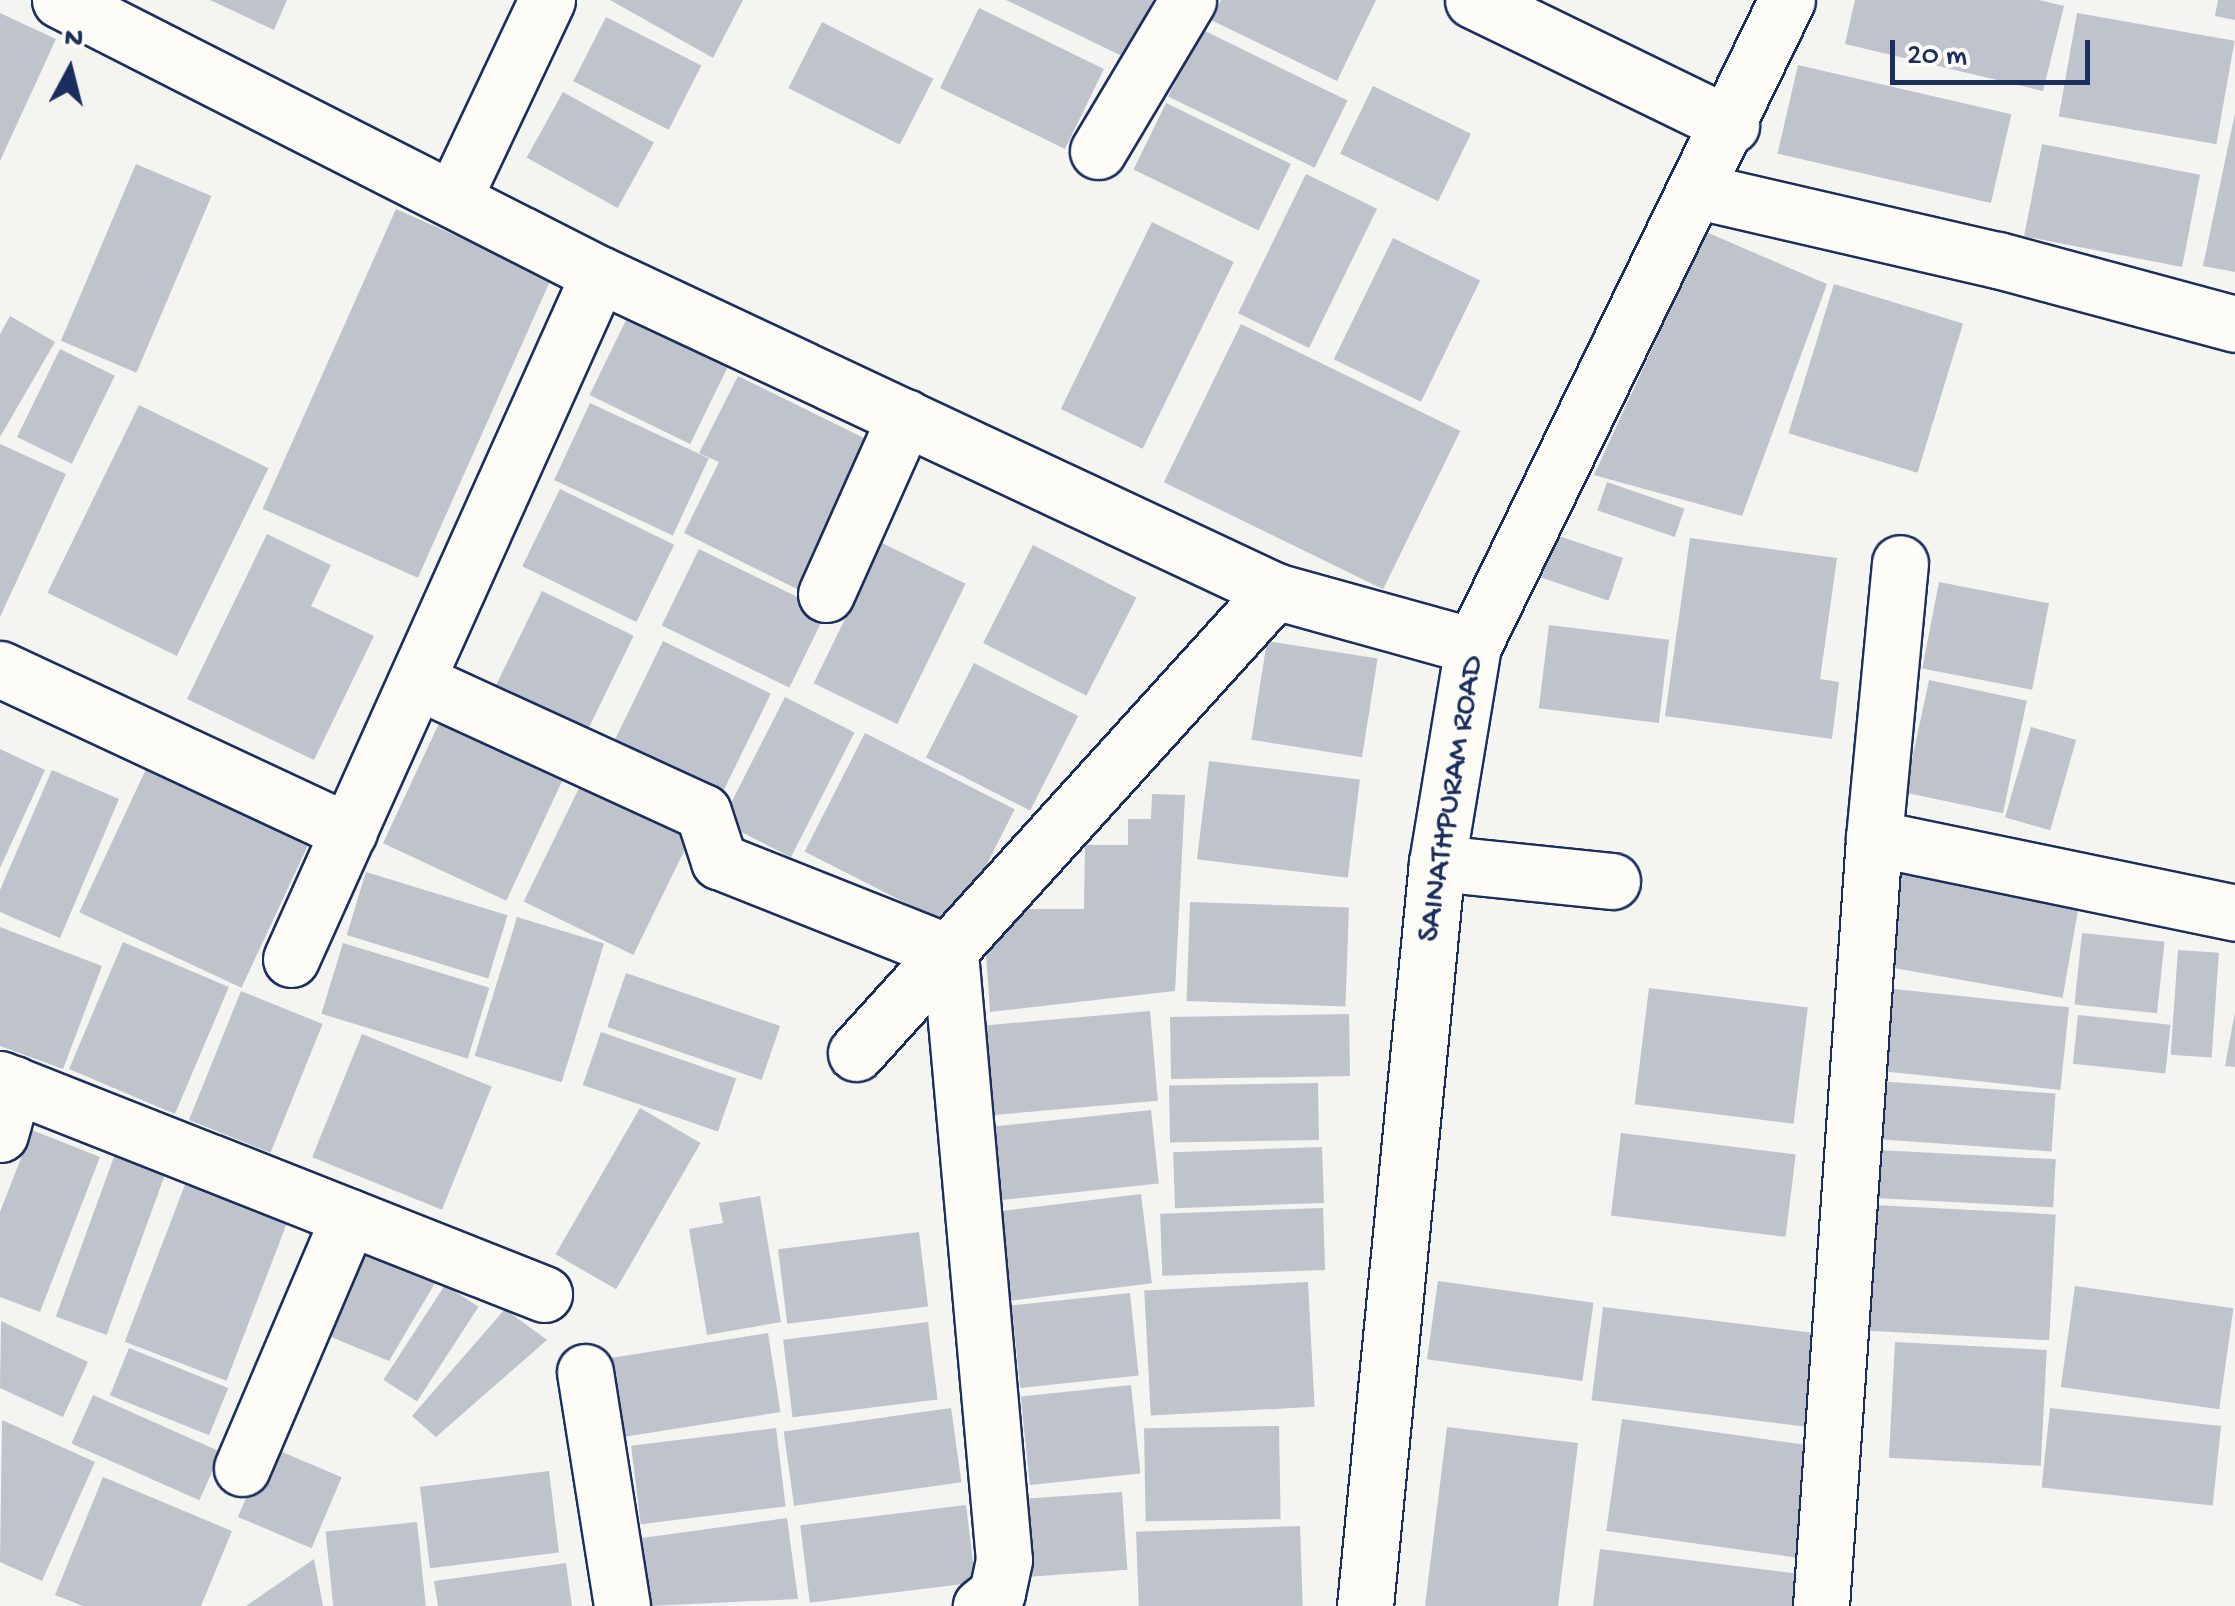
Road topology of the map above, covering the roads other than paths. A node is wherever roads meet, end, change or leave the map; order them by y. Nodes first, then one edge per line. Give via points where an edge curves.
1 (60, 0) edge
2 (547, 0) edge
3 (1188, 0) edge
4 (1472, 0) edge
5 (1787, 0) edge
6 (1731, 125) junction
7 (1098, 151) dead end
8 (1698, 191) junction
9 (453, 199) junction
10 (599, 274) junction
11 (2235, 324) edge
12 (905, 417) junction
13 (1900, 562) dead end
14 (1275, 591) junction
15 (826, 594) dead end
16 (1473, 646) junction
17 (0, 669) edge
18 (419, 682) junction
19 (349, 832) junction
20 (1874, 838) junction
21 (1437, 863) junction
22 (1612, 882) dead end
23 (2235, 913) edge
24 (950, 952) junction
25 (291, 959) dead end
26 (856, 1053) dead end
27 (5, 1099) edge
28 (348, 1218) junction
29 (544, 1294) dead end
30 (586, 1372) dead end
31 (242, 1468) dead end
32 (622, 1606) edge
33 (982, 1606) edge
34 (1365, 1606) edge
35 (1821, 1606) edge

1 - 9 street
2 - 9 street
3 - 7 street
4 - 6 street
5 - 6 street, SAINATHPURAM ROAD
6 - 8 street, SAINATHPURAM ROAD
8 - 11 street via 1998,260
8 - 16 street, SAINATHPURAM ROAD
9 - 10 street
10 - 12 street
10 - 18 street
12 - 14 street
12 - 15 street
13 - 20 street
14 - 16 street
14 - 24 street
16 - 21 street, SAINATHPURAM ROAD
17 - 19 street
18 - 19 street
18 - 24 street via 703,812 719,861
19 - 25 street
20 - 23 street
20 - 35 street
21 - 22 street
21 - 34 street, SAINATHPURAM ROAD
24 - 26 street
24 - 33 street via 1004,1560 997,1592
27 - 28 street
28 - 29 street
28 - 31 street
30 - 32 street

